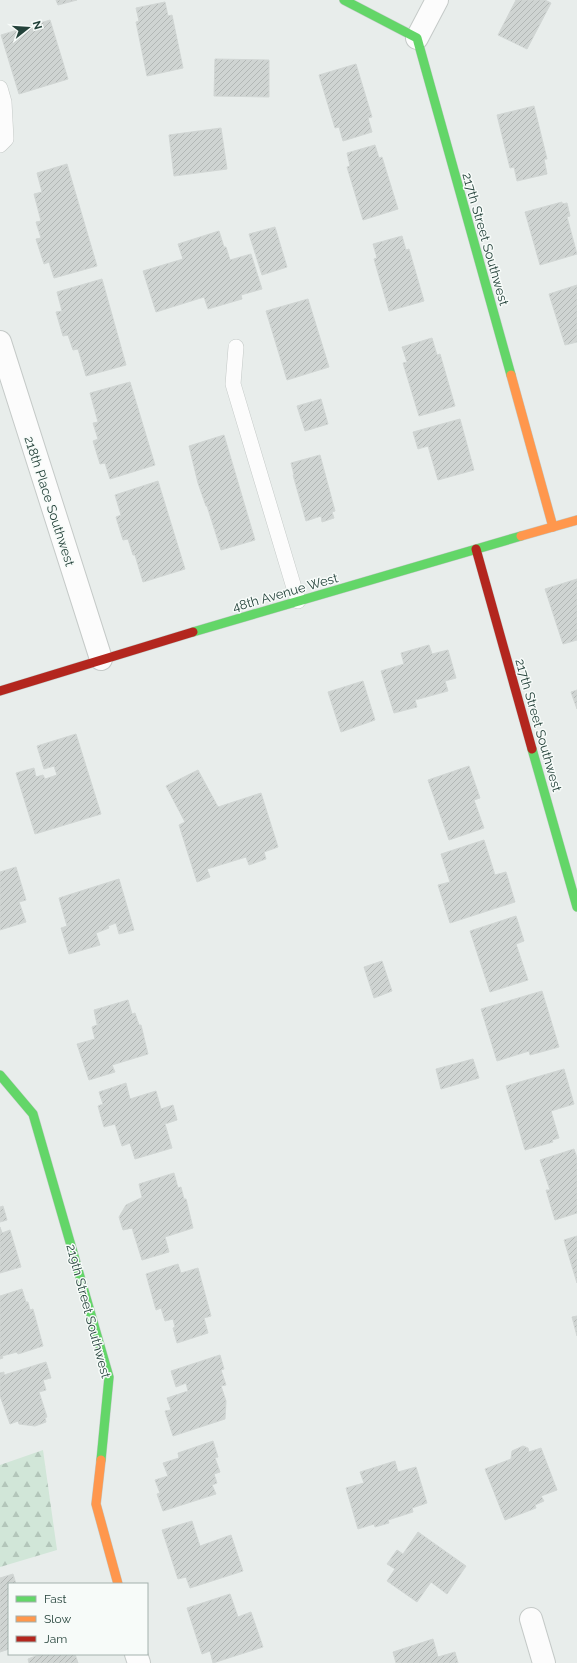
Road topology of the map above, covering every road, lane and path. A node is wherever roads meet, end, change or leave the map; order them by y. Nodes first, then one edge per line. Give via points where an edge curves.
1 (344, 0) edge
2 (437, 0) edge
3 (417, 38) junction
4 (0, 88) edge
5 (0, 145) edge
6 (0, 342) edge
7 (236, 347) dead end
8 (577, 520) edge
9 (553, 527) junction
10 (476, 549) junction
11 (298, 602) junction
12 (101, 659) junction
13 (0, 691) edge
14 (576, 898) edge
15 (0, 1075) edge
16 (118, 1583) edge
17 (531, 1619) dead end
18 (544, 1663) edge

1 - 3 street
2 - 3 street
3 - 9 street, 217th Street Southwest
4 - 5 lane via 4,102 6,139
6 - 12 street, 218th Place Southwest
7 - 11 lane via 233,384
8 - 9 street, 48th Avenue West
9 - 10 street, 48th Avenue West
10 - 11 street, 48th Avenue West
10 - 14 street, 217th Street Southwest
11 - 12 street, 48th Avenue West
12 - 13 street, 48th Avenue West
15 - 16 street, 219th Street Southwest via 33,1114 109,1377 96,1504
17 - 18 street

